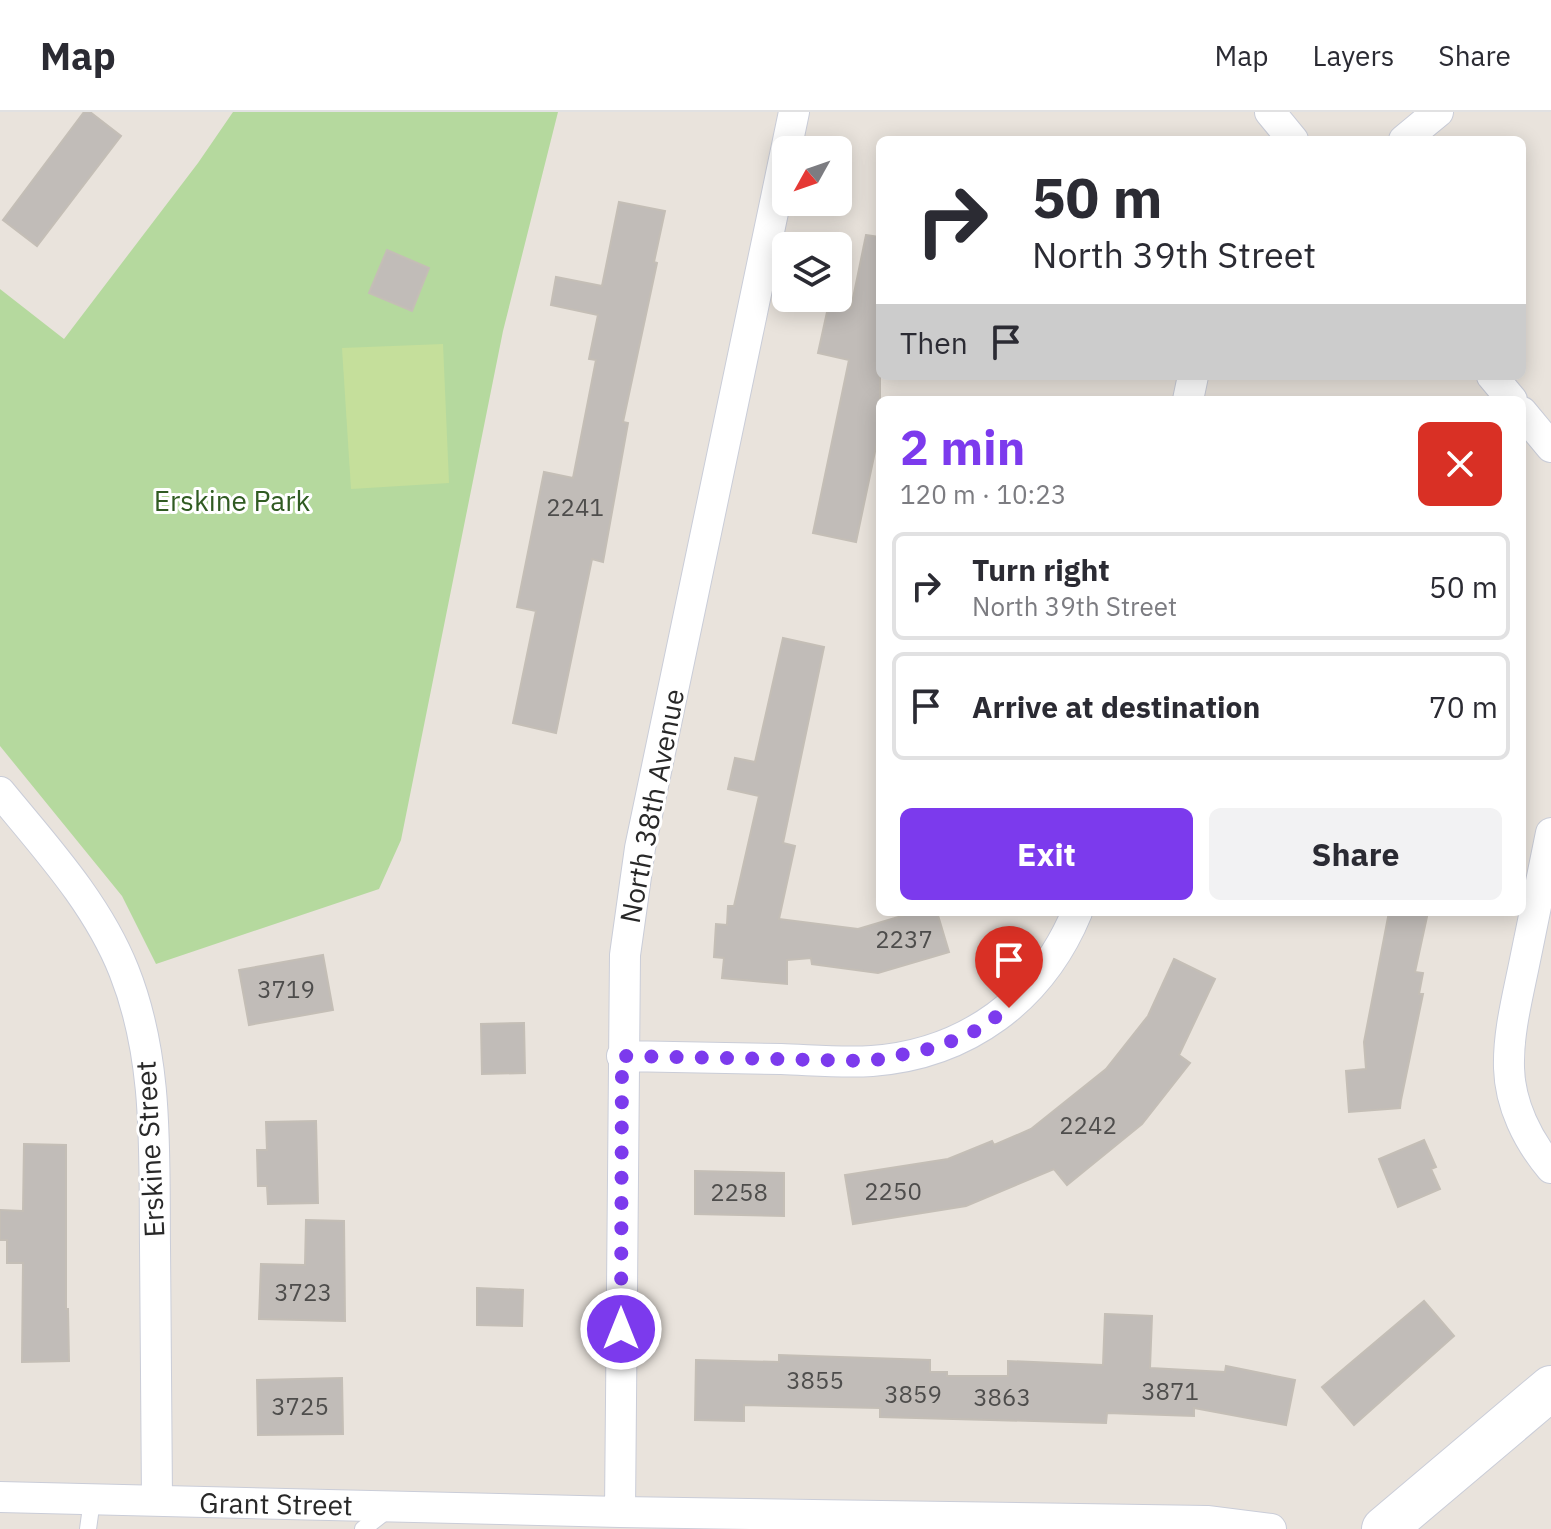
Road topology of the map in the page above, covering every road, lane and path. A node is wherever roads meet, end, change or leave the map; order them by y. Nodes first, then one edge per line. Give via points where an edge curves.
1 (794, 112) edge
2 (1270, 112) edge
3 (1438, 112) edge
4 (1290, 136) edge
5 (1409, 136) edge
6 (1495, 380) edge
7 (1509, 396) edge
8 (1526, 417) edge
9 (1551, 447) edge
10 (0, 792) edge
11 (1551, 833) edge
12 (1075, 916) edge
13 (622, 1056) junction
14 (1551, 1168) edge
15 (1551, 1388) edge
16 (0, 1497) edge
17 (157, 1501) junction
18 (393, 1506) junction
19 (620, 1512) junction
20 (90, 1514) edge
21 (363, 1529) edge
22 (1271, 1529) edge
23 (1384, 1529) edge

1 - 13 street, North 38th Avenue via 640,848 625,955
2 - 4 street
3 - 5 street
6 - 7 street
8 - 9 street
10 - 17 street, Erskine Street via 98,919 122,968 145,1039 154,1107
11 - 14 street via 1512,1022 1509,1069 1527,1134
12 - 13 street via 1038,980 1009,1008 938,1047 871,1061
13 - 19 street, North 38th Avenue
15 - 23 street
16 - 20 street, Grant Street
17 - 18 street, Grant Street
17 - 20 street, Grant Street
18 - 19 street, Grant Street
18 - 21 lane
19 - 22 street, Grant Street via 1207,1521

